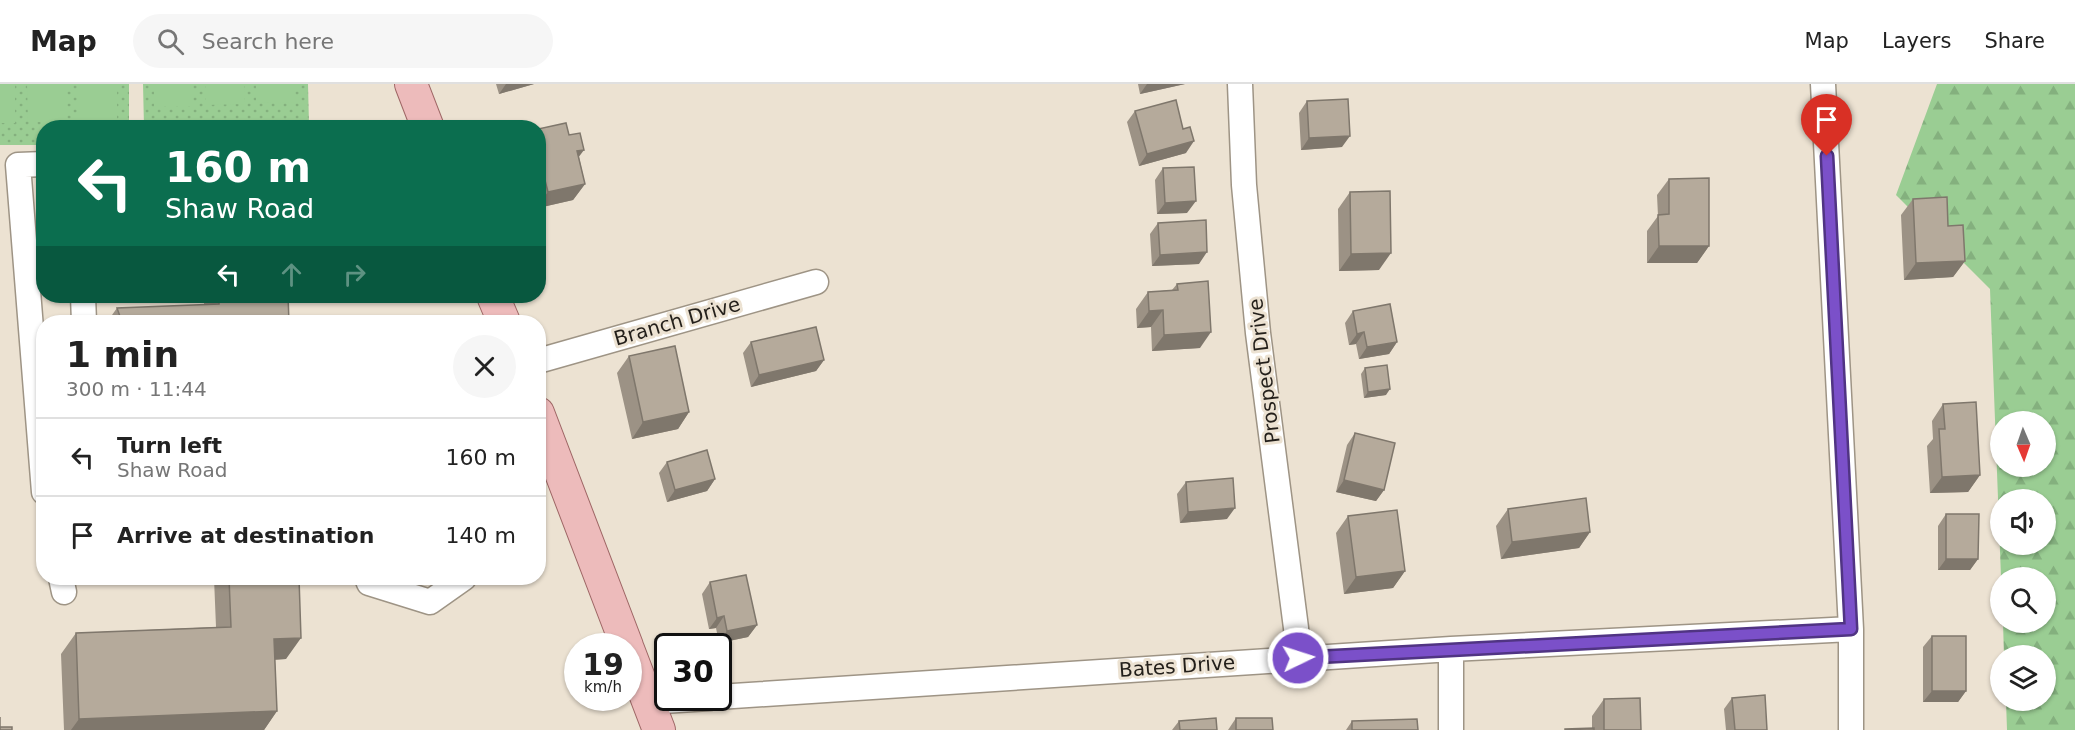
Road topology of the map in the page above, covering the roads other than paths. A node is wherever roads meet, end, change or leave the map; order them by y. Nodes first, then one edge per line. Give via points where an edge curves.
1 (411, 84) edge
2 (1240, 84) edge
3 (1823, 84) edge
4 (419, 120) edge
5 (36, 164) edge
6 (816, 282) dead end
7 (546, 359) edge
8 (36, 396) edge
9 (546, 434) edge
10 (375, 585) edge
11 (454, 585) edge
12 (1851, 629) junction
13 (622, 633) edge
14 (1451, 649) junction
15 (1298, 658) junction
16 (642, 685) edge
17 (732, 696) edge
18 (669, 711) edge
19 (654, 716) edge
20 (1451, 730) edge
21 (1851, 730) edge

1 - 4 main road
2 - 15 street, Prospect Drive via 1244,184 1258,333
3 - 12 street
5 - 8 street via 18,165
6 - 7 street, Branch Drive
9 - 13 main road
10 - 11 street via 430,602
12 - 14 street, Bates Drive
12 - 21 street
14 - 15 street, Bates Drive
14 - 20 street
15 - 17 street, Bates Drive
16 - 19 main road
18 - 19 street

